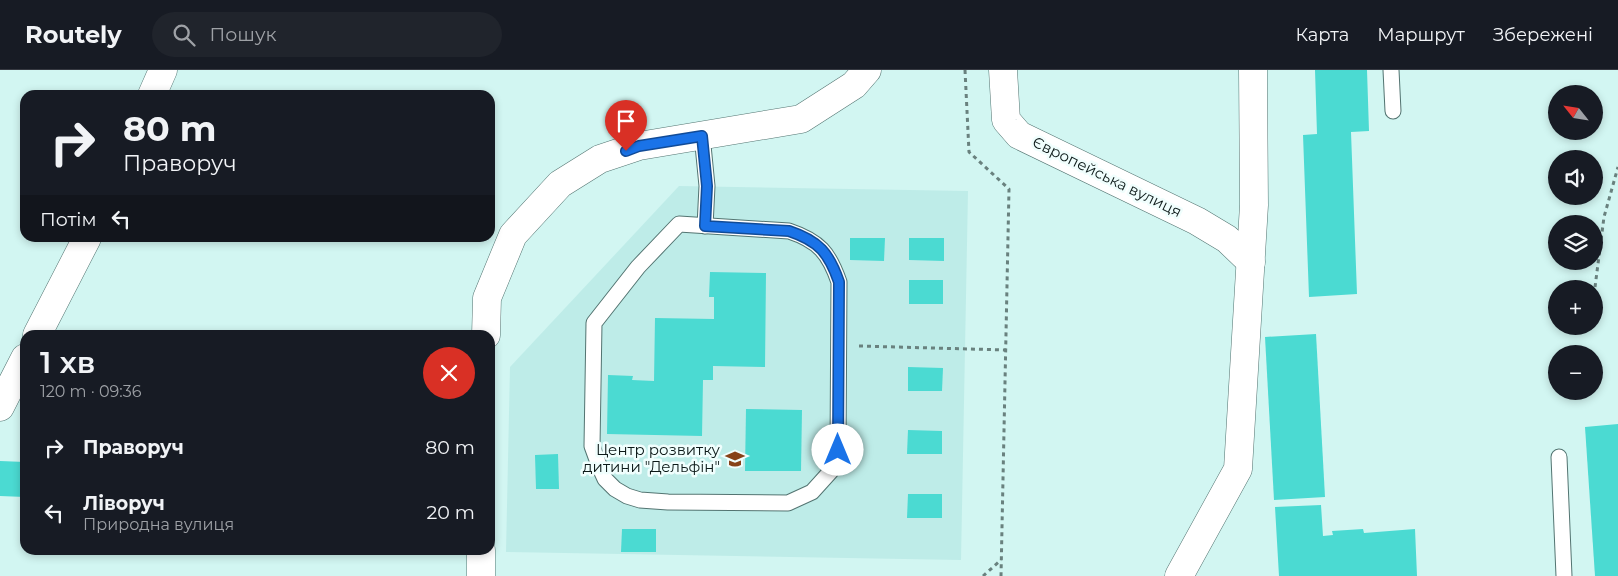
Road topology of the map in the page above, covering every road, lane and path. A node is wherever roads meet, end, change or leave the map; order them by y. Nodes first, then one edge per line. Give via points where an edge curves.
1 (163, 70) edge
2 (867, 70) edge
3 (965, 70) edge
4 (1003, 70) edge
5 (1253, 70) edge
6 (1390, 70) edge
7 (154, 90) edge
8 (1393, 111) dead end
9 (702, 136) junction
10 (1618, 167) edge
11 (705, 226) junction
12 (85, 242) edge
13 (1250, 262) junction
14 (1596, 280) edge
15 (40, 330) edge
16 (486, 330) edge
17 (839, 346) junction
18 (1006, 350) junction
19 (20, 368) edge
20 (0, 406) edge
21 (1559, 457) dead end
22 (481, 555) edge
23 (1001, 560) junction
24 (481, 576) edge
25 (983, 576) edge
26 (1001, 576) edge
27 (1179, 576) edge
28 (1564, 576) edge

1 - 7 street
2 - 9 street via 854,85 801,119
3 - 18 path via 969,152 1009,189
4 - 13 street, Європейська вулиця via 1006,120 1018,134 1197,221 1227,238
5 - 13 street via 1254,206
6 - 8 lane
9 - 11 lane via 707,186
9 - 16 street via 639,146 600,159 560,184 513,235 487,298
10 - 14 path via 1604,216
11 - 17 lane via 789,231 807,238 824,252 839,282
11 - 17 lane via 679,224 638,267 594,323 592,446 606,479 616,488 640,500 668,502 788,503 812,492 831,471 838,450
12 - 15 street
13 - 27 street via 1238,469
17 - 18 path
18 - 23 path
19 - 20 street
21 - 28 lane
22 - 24 street
23 - 25 path
23 - 26 path

